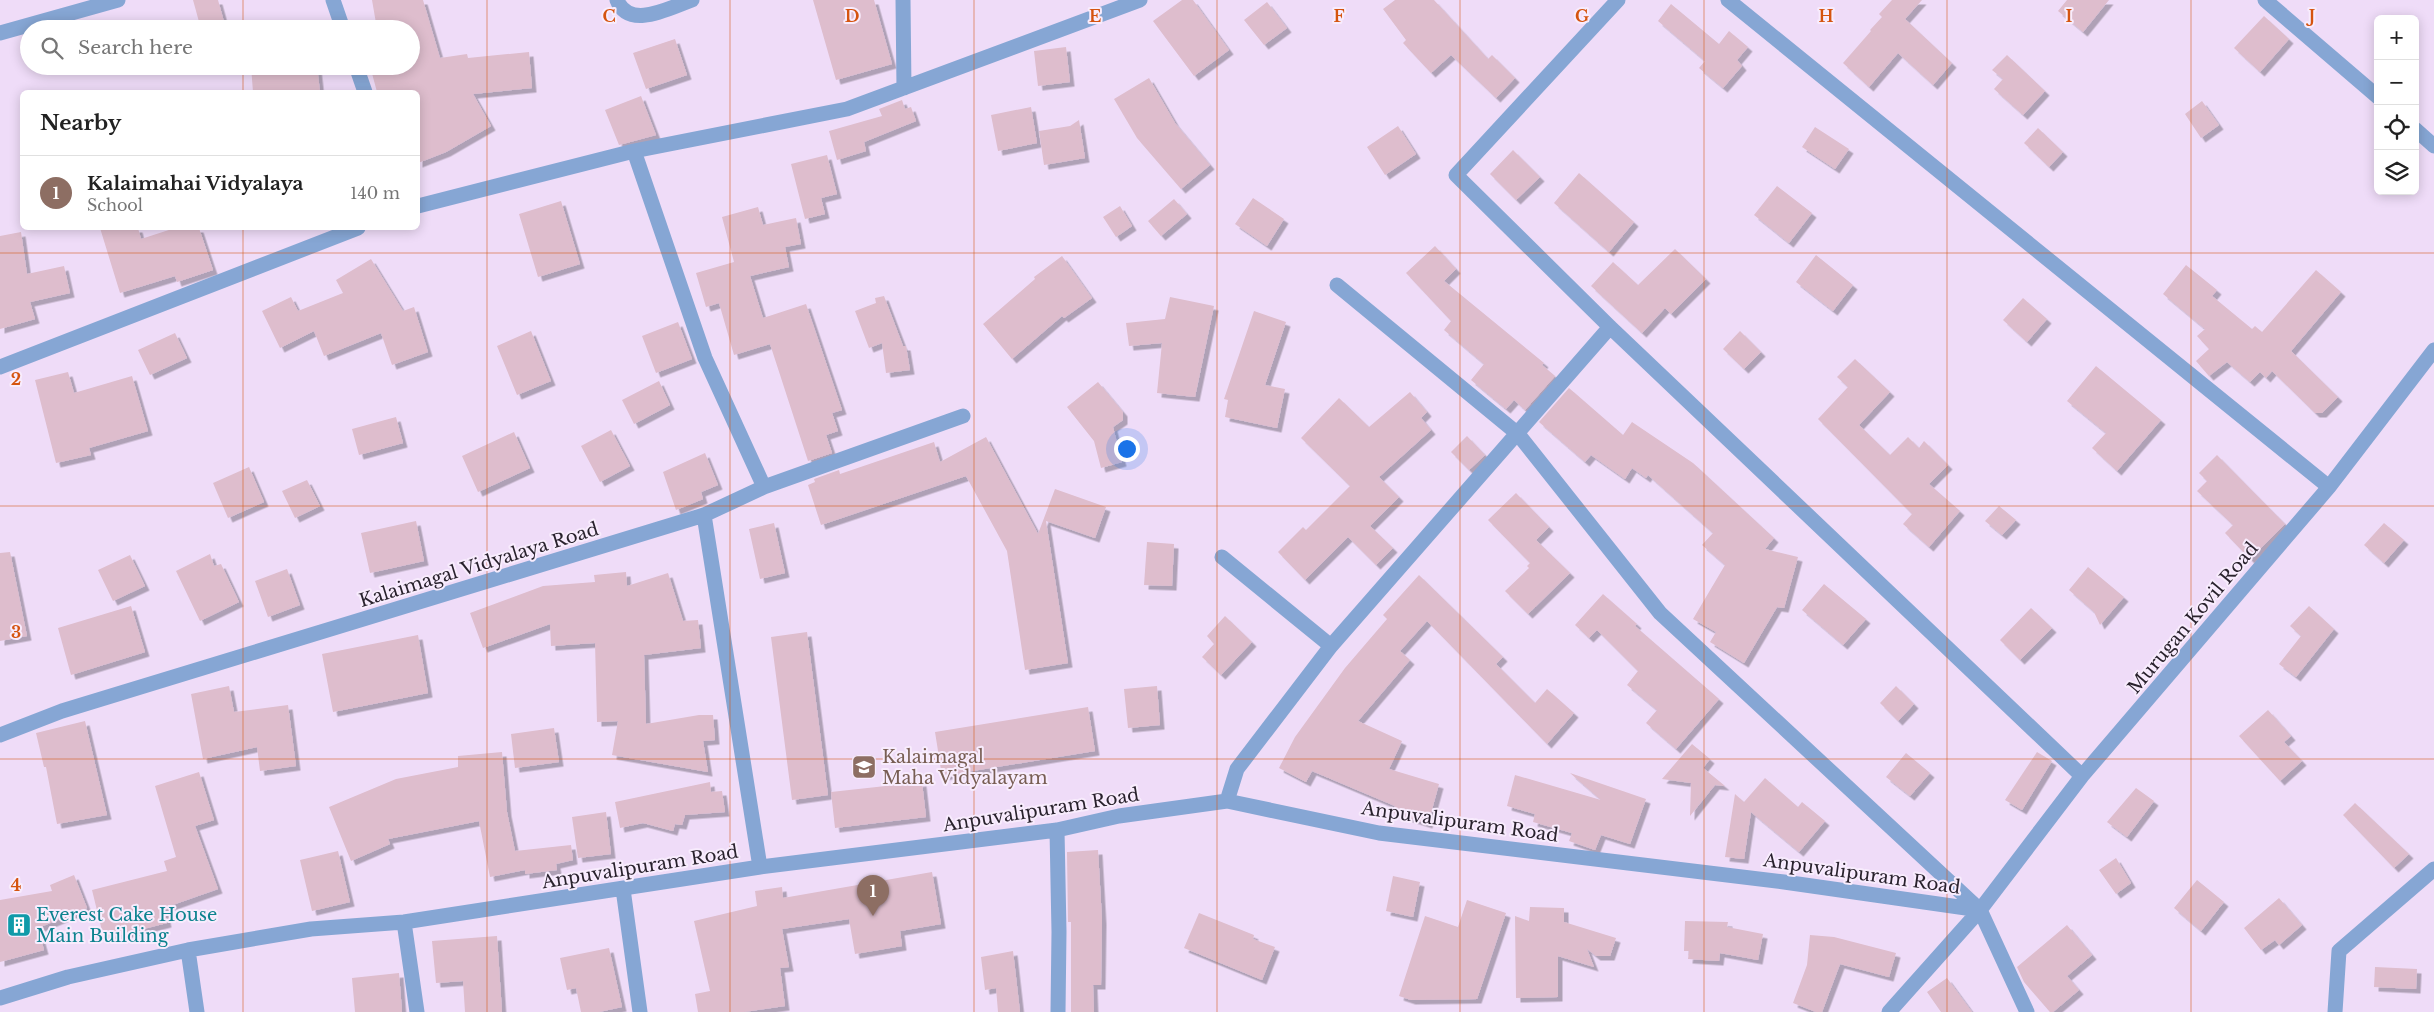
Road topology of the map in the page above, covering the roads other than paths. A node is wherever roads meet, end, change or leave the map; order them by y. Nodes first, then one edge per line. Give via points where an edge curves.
1 (118, 0) edge
2 (333, 0) edge
3 (617, 0) edge
4 (692, 0) edge
5 (903, 0) edge
6 (1140, 0) edge
7 (1618, 0) edge
8 (1728, 0) edge
9 (2265, 0) edge
10 (46, 20) edge
11 (340, 20) edge
12 (20, 27) edge
13 (0, 33) edge
14 (359, 75) edge
15 (904, 88) junction
16 (364, 90) edge
17 (2374, 94) edge
18 (2419, 133) edge
19 (2434, 146) edge
20 (634, 151) junction
21 (420, 205) edge
22 (353, 230) edge
23 (1337, 285) dead end
24 (1610, 327) junction
25 (2434, 350) edge
26 (0, 367) edge
27 (963, 416) dead end
28 (1518, 434) junction
29 (764, 487) junction
30 (2329, 487) junction
31 (704, 515) junction
32 (1222, 557) dead end
33 (1331, 646) junction
34 (0, 735) edge
35 (2082, 776) junction
36 (1227, 801) junction
37 (1057, 830) junction
38 (760, 867) junction
39 (2434, 870) edge
40 (623, 889) junction
41 (1980, 910) junction
42 (404, 922) junction
43 (188, 950) junction
44 (0, 998) edge
45 (197, 1012) edge
46 (416, 1012) edge
47 (640, 1012) edge
48 (1058, 1012) edge
49 (1889, 1012) edge
50 (2027, 1012) edge
51 (2335, 1012) edge

1 - 10 street
2 - 11 street
3 - 4 street via 634,16 643,17
5 - 15 street
6 - 15 street
7 - 24 street via 1456,175
8 - 30 street
9 - 17 street
12 - 13 street
14 - 16 street
15 - 20 street via 847,109
18 - 19 street
20 - 21 street
20 - 29 street via 705,358
22 - 26 street
23 - 28 street
24 - 28 street
24 - 35 street
25 - 30 street, Murugan Kovil Road
27 - 29 street, Kalaimagal Vidyalaya Road
28 - 33 street
28 - 41 street via 1660,613
29 - 31 street, Kalaimagal Vidyalaya Road
30 - 35 street, Murugan Kovil Road
31 - 34 street, Kalaimagal Vidyalaya Road via 62,711
31 - 38 street
32 - 33 street
33 - 36 street via 1237,769
35 - 41 street, Murugan Kovil Road
36 - 37 street, Anpuvalipuram Road via 1119,816
36 - 41 street, Anpuvalipuram Road via 1378,833 1784,882
37 - 38 street, Anpuvalipuram Road
37 - 48 street
38 - 40 street, Anpuvalipuram Road
39 - 51 street via 2340,952
40 - 42 street, Anpuvalipuram Road
40 - 47 street
41 - 49 street, Murugan Kovil Road
41 - 50 street, Anpuvalipuram Road
42 - 43 street, Anpuvalipuram Road via 311,929
42 - 46 street
43 - 44 street, Anpuvalipuram Road via 68,977
43 - 45 street

